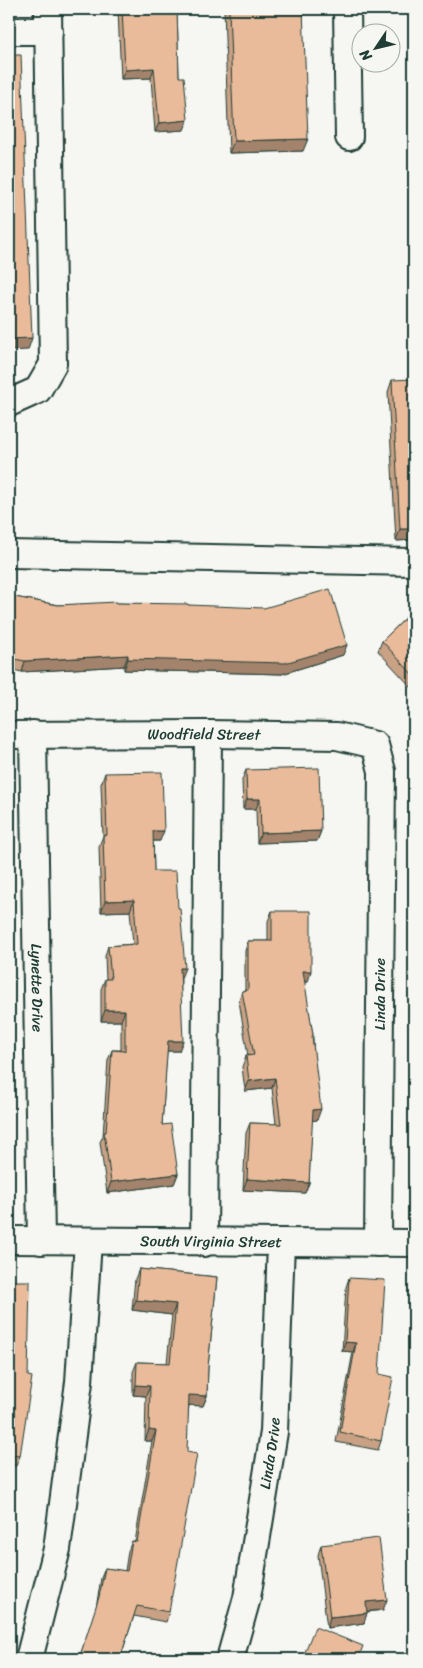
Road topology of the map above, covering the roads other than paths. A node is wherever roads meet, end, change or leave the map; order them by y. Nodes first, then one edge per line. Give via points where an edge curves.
1 (347, 9) edge
2 (48, 20) edge
3 (9, 31) edge
4 (349, 137) dead end
5 (9, 403) edge
6 (9, 554) edge
7 (414, 562) edge
8 (21, 734) edge
9 (208, 734) junction
10 (374, 745) joint
11 (9, 1240) edge
12 (41, 1241) junction
13 (88, 1241) junction
14 (204, 1243) junction
15 (281, 1243) junction
16 (378, 1244) junction
17 (414, 1244) edge
18 (29, 1659) edge
19 (230, 1659) edge

1 - 4 street
2 - 3 street
2 - 5 street via 53,364 38,390
6 - 7 street
8 - 9 street, Woodfield Street
8 - 12 street, Lynette Drive
9 - 10 street, Woodfield Street via 337,736
9 - 14 street
10 - 16 street, Linda Drive via 382,772
11 - 12 street, South Virginia Street
12 - 13 street, South Virginia Street
13 - 14 street, South Virginia Street
13 - 18 street via 79,1382 57,1549
14 - 15 street, South Virginia Street
15 - 16 street, South Virginia Street
15 - 19 street, Linda Drive via 274,1432 247,1598
16 - 17 street, South Virginia Street

